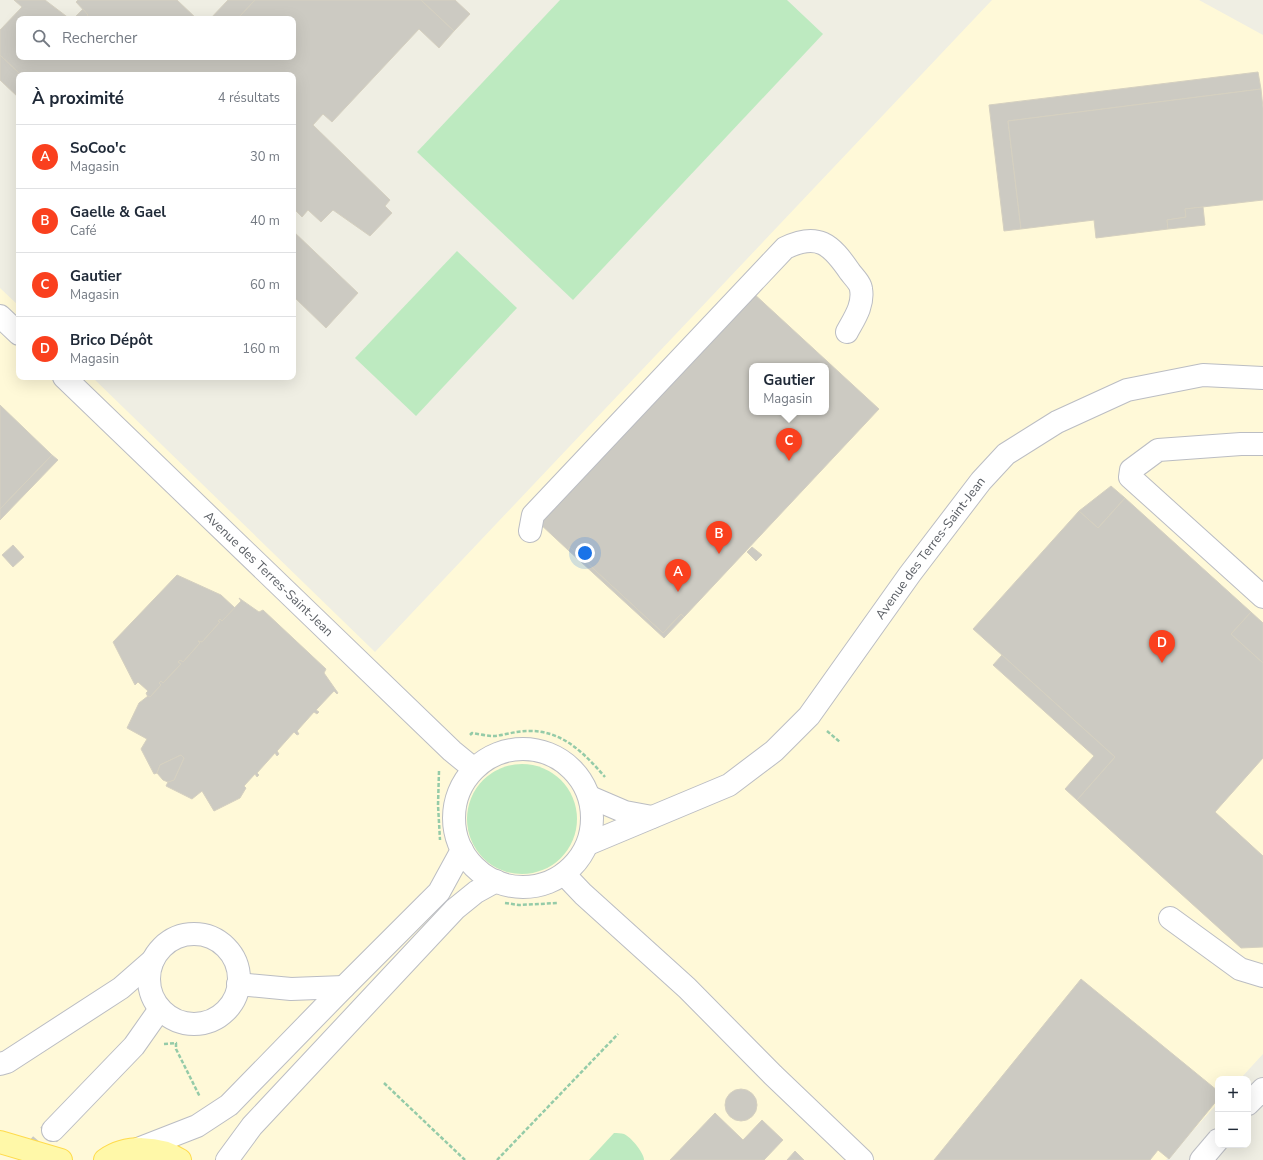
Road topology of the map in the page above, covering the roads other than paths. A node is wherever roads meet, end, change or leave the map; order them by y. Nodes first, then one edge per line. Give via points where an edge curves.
1 (0, 316) edge
2 (16, 331) edge
3 (847, 332) dead end
4 (1263, 378) edge
5 (67, 380) edge
6 (1263, 444) edge
7 (530, 531) dead end
8 (1263, 597) edge
9 (474, 769) junction
10 (590, 798) junction
11 (652, 817) junction
12 (588, 844) junction
13 (451, 848) junction
14 (564, 874) junction
15 (496, 881) junction
16 (1170, 918) dead end
17 (152, 960) junction
18 (1263, 976) edge
19 (238, 984) junction
20 (344, 987) junction
21 (160, 1009) junction
22 (0, 1064) edge
23 (1263, 1089) edge
24 (1251, 1101) edge
25 (53, 1130) tunnel mouth
26 (0, 1142) edge
27 (1215, 1144) edge
28 (138, 1149) junction
29 (0, 1153) edge
30 (8, 1160) edge
31 (61, 1160) edge
32 (105, 1160) edge
33 (180, 1160) edge
34 (227, 1160) edge
35 (862, 1160) edge
36 (1201, 1160) edge

1 - 2 street
3 - 7 street via 861,304 862,288 836,252 821,242 808,240 785,248 533,515
4 - 11 street, Avenue des Terres-Saint-Jean via 1203,375 1127,390 1057,422 1006,454 981,481 910,574 809,716 774,751 729,785
5 - 9 street, Avenue des Terres-Saint-Jean via 452,751
6 - 8 street via 1158,450 1131,470 1130,477
9 - 10 street via 490,757 509,750 529,748 549,753 567,763 584,784
9 - 13 street via 461,787 455,807 455,829
10 - 11 street via 625,812
10 - 12 street via 593,821
11 - 12 street, Avenue des Terres-Saint-Jean
12 - 14 street via 578,861
13 - 15 street
13 - 20 street via 439,892
14 - 15 street via 543,884 519,887
14 - 35 street via 687,988
15 - 34 street via 455,908 252,1126
16 - 18 street via 1240,969
17 - 19 street via 161,948 172,940 199,934 212,938 224,946 233,957 238,970
17 - 21 street via 149,986
17 - 22 street via 122,988 7,1062
19 - 20 street via 291,988
19 - 21 street via 234,998 226,1011 200,1024 185,1024 172,1019
20 - 28 street via 229,1105 197,1126
21 - 25 street via 134,1046
23 - 24 street
26 - 31 main road
27 - 36 street
28 - 32 main road
28 - 33 main road via 160,1151
29 - 30 main road

